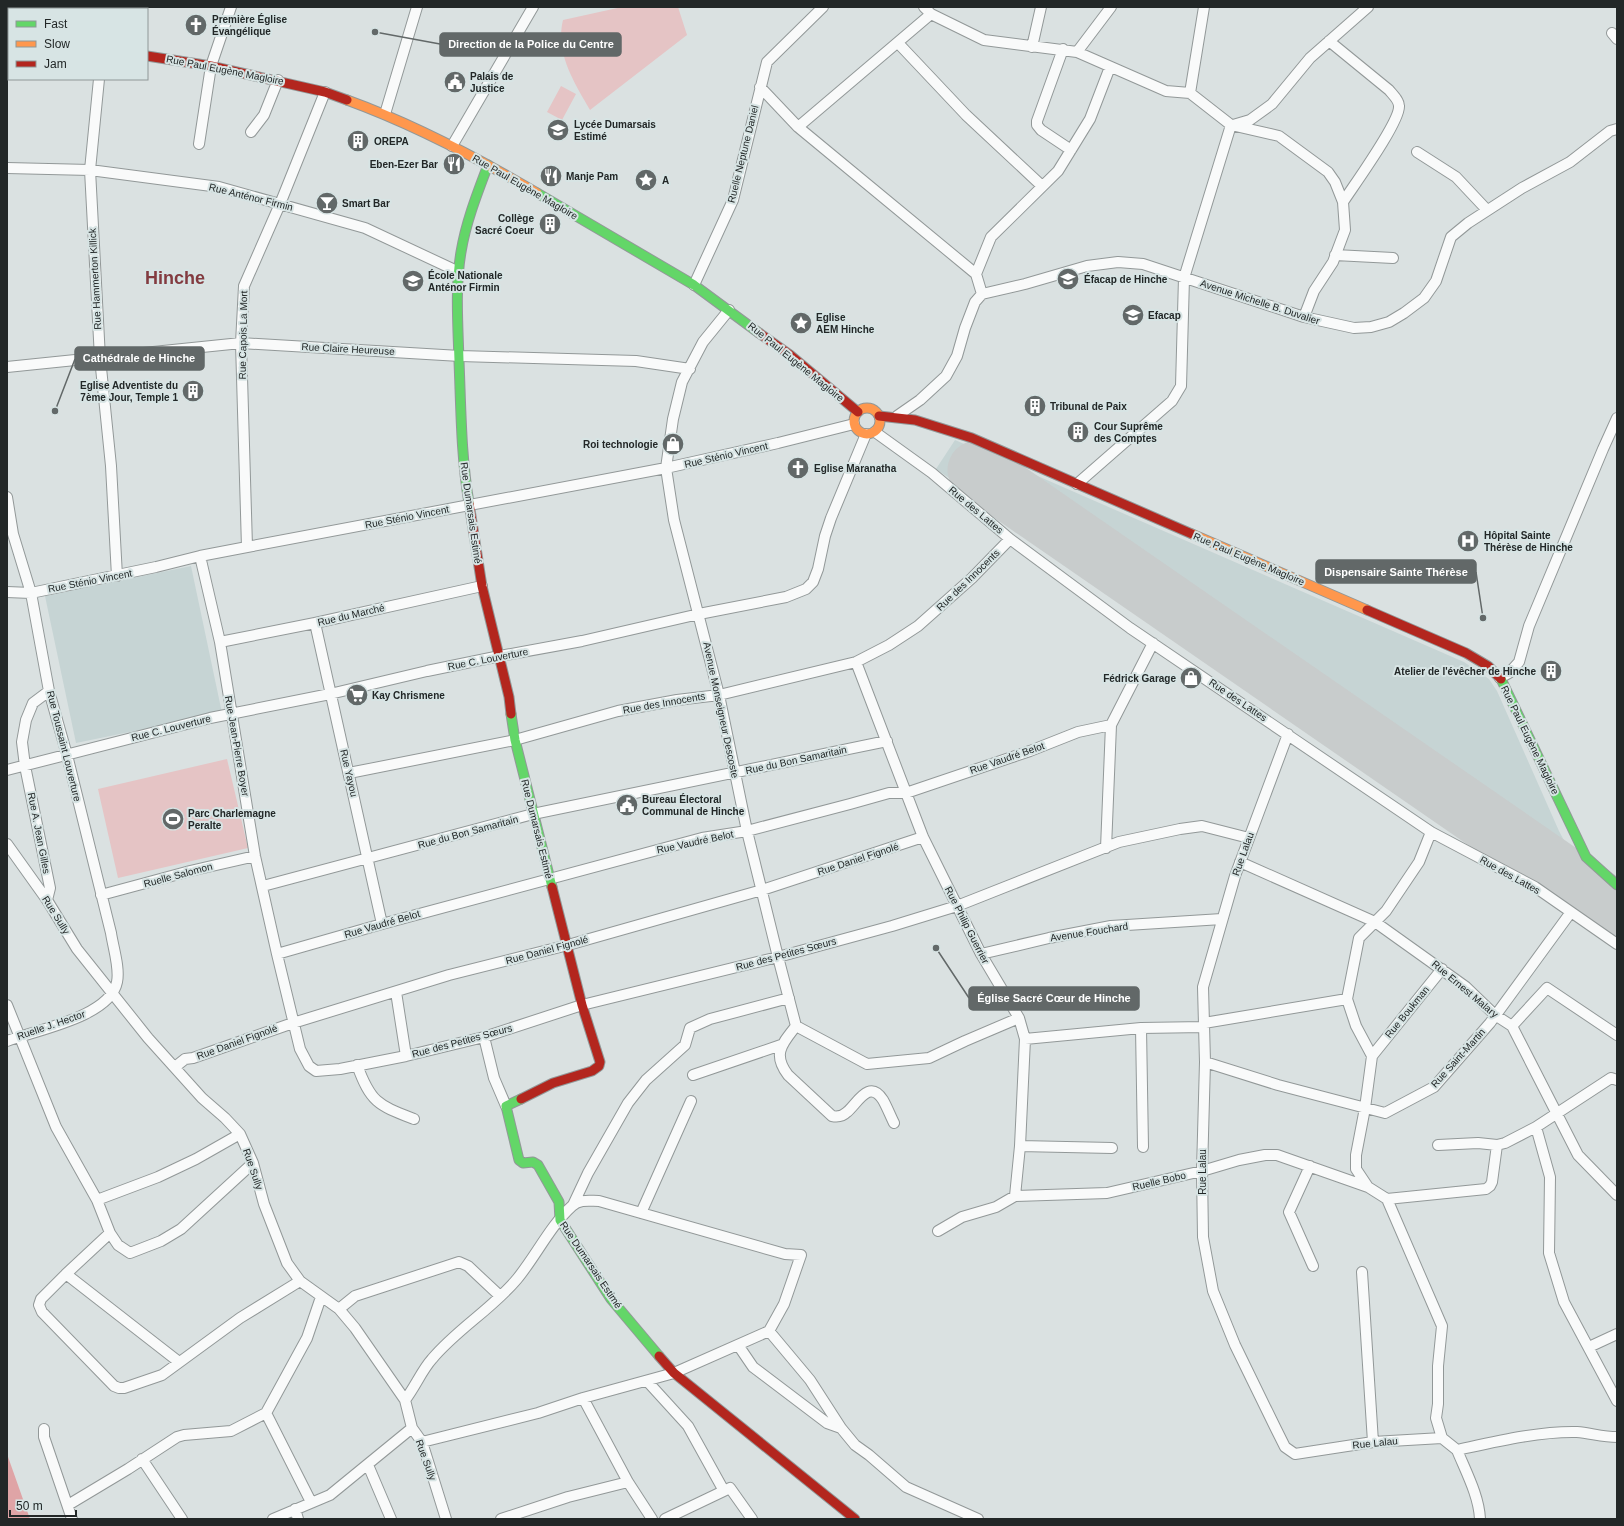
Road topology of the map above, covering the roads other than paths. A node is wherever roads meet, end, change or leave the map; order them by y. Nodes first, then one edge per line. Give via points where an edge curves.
1 (231, 7) edge
2 (417, 7) edge
3 (533, 7) edge
4 (823, 7) edge
5 (1041, 7) edge
6 (1111, 7) edge
7 (1204, 7) edge
8 (1368, 7) edge
9 (928, 11) edge
10 (1329, 41) junction
11 (898, 42) junction
12 (1032, 47) junction
13 (1063, 49) junction
14 (1077, 52) junction
15 (148, 56) edge
16 (211, 66) junction
17 (1110, 67) junction
18 (99, 80) edge
19 (278, 80) junction
20 (760, 88) junction
21 (325, 92) junction
22 (1190, 93) junction
23 (385, 114) junction
24 (1231, 125) junction
25 (798, 127) junction
26 (1617, 129) edge
27 (251, 132) dead end
28 (199, 144) dead end
29 (452, 146) junction
30 (1071, 150) junction
31 (1417, 152) dead end
32 (488, 165) junction
33 (7, 168) edge
34 (90, 170) junction
35 (1042, 186) junction
36 (1343, 202) junction
37 (280, 204) junction
38 (1488, 210) junction
39 (1335, 256) junction
40 (1393, 258) dead end
41 (459, 272) junction
42 (976, 274) junction
43 (1184, 278) junction
44 (694, 285) junction
45 (982, 294) junction
46 (729, 310) junction
47 (1304, 317) junction
48 (241, 343) junction
49 (460, 356) junction
50 (100, 358) junction
51 (7, 367) edge
52 (690, 369) junction
53 (858, 412) junction
54 (879, 416) junction
55 (897, 416) junction
56 (1617, 418) edge
57 (854, 424) junction
58 (870, 433) junction
59 (666, 468) junction
60 (1077, 484) junction
61 (7, 497) edge
62 (469, 505) junction
63 (1010, 539) junction
64 (247, 546) junction
65 (200, 556) junction
66 (117, 576) junction
67 (482, 586) junction
68 (7, 592) edge
69 (31, 593) junction
70 (699, 614) junction
71 (315, 623) junction
72 (220, 642) junction
73 (1153, 643) junction
74 (500, 656) junction
75 (856, 662) junction
76 (1500, 678) junction
77 (49, 691) junction
78 (330, 694) junction
79 (719, 695) junction
80 (231, 713) junction
81 (1111, 725) junction
82 (1288, 734) junction
83 (515, 740) junction
84 (887, 741) junction
85 (67, 755) junction
86 (25, 766) junction
87 (7, 770) edge
88 (735, 772) junction
89 (349, 773) junction
90 (906, 793) junction
91 (533, 814) junction
92 (747, 831) junction
93 (1431, 832) junction
94 (923, 837) junction
95 (1249, 838) junction
96 (7, 844) edge
97 (1106, 848) junction
98 (256, 856) junction
99 (368, 859) junction
100 (1240, 862) junction
101 (550, 878) junction
102 (1617, 885) edge
103 (263, 886) junction
104 (762, 890) junction
105 (102, 895) junction
106 (47, 900) junction
107 (958, 906) junction
108 (1571, 912) junction
109 (1222, 919) junction
110 (1375, 922) junction
111 (382, 924) junction
112 (1617, 944) edge
113 (568, 945) junction
114 (277, 954) junction
115 (981, 954) junction
116 (778, 957) junction
117 (1442, 969) junction
118 (396, 992) junction
119 (113, 993) junction
120 (789, 998) junction
121 (1347, 999) junction
122 (7, 1005) edge
123 (582, 1005) junction
124 (1495, 1015) junction
125 (1019, 1018) junction
126 (293, 1023) junction
127 (1204, 1025) junction
128 (796, 1026) junction
129 (1512, 1026) junction
130 (1141, 1028) junction
131 (1617, 1035) edge
132 (20, 1036) junction
133 (484, 1037) junction
134 (1025, 1039) junction
135 (7, 1041) edge
136 (782, 1045) junction
137 (406, 1056) junction
138 (1372, 1056) junction
139 (1205, 1062) junction
140 (357, 1065) junction
141 (175, 1067) junction
142 (316, 1072) joint
143 (693, 1075) dead end
144 (1617, 1080) edge
145 (691, 1101) dead end
146 (506, 1106) junction
147 (1365, 1108) junction
148 (1557, 1114) junction
149 (414, 1119) dead end
150 (894, 1123) dead end
151 (1536, 1127) junction
152 (240, 1134) junction
153 (1438, 1145) dead end
154 (1497, 1145) junction
155 (1020, 1146) junction
156 (1142, 1147) dead end
157 (1112, 1148) dead end
158 (253, 1163) junction
159 (1310, 1166) junction
160 (1202, 1171) junction
161 (1368, 1187) junction
162 (1617, 1195) edge
163 (1015, 1196) junction
164 (1387, 1198) junction
165 (97, 1200) junction
166 (573, 1205) junction
167 (641, 1213) junction
168 (560, 1220) junction
169 (938, 1231) dead end
170 (110, 1232) junction
171 (1313, 1266) dead end
172 (1362, 1272) dead end
173 (66, 1274) junction
174 (300, 1281) junction
175 (500, 1296) junction
176 (321, 1297) junction
177 (339, 1309) junction
178 (769, 1331) junction
179 (1617, 1334) edge
180 (738, 1345) junction
181 (1589, 1347) junction
182 (179, 1362) junction
183 (674, 1373) junction
184 (647, 1381) junction
185 (583, 1398) junction
186 (405, 1400) junction
187 (1617, 1401) edge
188 (266, 1413) junction
189 (412, 1428) junction
190 (841, 1428) junction
191 (44, 1429) dead end
192 (1442, 1438) junction
193 (1617, 1438) edge
194 (422, 1442) junction
195 (1373, 1442) junction
196 (1457, 1450) junction
197 (142, 1460) junction
198 (368, 1465) junction
199 (628, 1482) junction
200 (724, 1491) junction
201 (311, 1502) junction
202 (68, 1505) junction
203 (295, 1509) junction
204 (1481, 1517) edge
205 (72, 1519) edge
206 (182, 1519) edge
207 (273, 1519) edge
208 (298, 1519) edge
209 (391, 1519) edge
210 (446, 1519) edge
211 (501, 1519) edge
212 (652, 1519) edge
213 (665, 1519) edge
214 (752, 1519) edge
215 (855, 1519) edge
216 (978, 1519) edge

1 - 16 street
2 - 23 street
3 - 29 street
4 - 20 street, Ruelle Neptune Daniel via 767,62
5 - 12 street
6 - 14 street
7 - 22 street
8 - 10 street
9 - 11 street
9 - 12 street via 984,40
10 - 24 street via 1310,58 1272,104 1250,120
10 - 36 street via 1389,90 1399,105 1395,121
11 - 25 street
11 - 35 street via 966,115
12 - 13 street
13 - 14 street
13 - 30 street via 1037,125
14 - 17 street
15 - 16 main road, Rue Paul Eugène Magloire
16 - 19 main road, Rue Paul Eugène Magloire
16 - 28 street
17 - 22 street via 1166,91
17 - 30 street via 1090,119
18 - 34 street, Rue Hammerton Killick
19 - 21 main road, Rue Paul Eugène Magloire
19 - 27 street via 264,115
20 - 25 street
20 - 44 street, Ruelle Neptune Daniel via 733,200
21 - 23 main road, Rue Paul Eugène Magloire
21 - 37 street, Rue Capois La Mort
22 - 24 street
23 - 29 main road, Rue Paul Eugène Magloire
24 - 36 street via 1278,136 1328,172
24 - 43 street
25 - 42 street
26 - 38 street, Avenue Michelle B. Duvalier via 1610,131 1570,162
29 - 32 main road, Rue Paul Eugène Magloire
30 - 35 street via 1058,171
31 - 38 street via 1456,177
32 - 41 main road, Rue Dumarsais Estimé via 468,219
32 - 44 main road, Rue Paul Eugène Magloire
33 - 34 street, Rue Anténor Firmin
34 - 37 street, Rue Anténor Firmin via 219,187
34 - 50 street, Rue Hammerton Killick
35 - 42 street via 991,237
36 - 39 street via 1345,230
37 - 41 street, Rue Anténor Firmin via 365,228
37 - 48 street, Rue Capois La Mort via 244,286
38 - 47 street, Avenue Michelle B. Duvalier via 1451,237 1436,280 1424,298 1389,322 1354,328
39 - 40 street
39 - 47 street via 1314,291
41 - 49 main road, Rue Dumarsais Estimé
42 - 45 street
43 - 45 street, Avenue Michelle B. Duvalier via 1143,264 1118,262 1087,266
43 - 47 street, Avenue Michelle B. Duvalier
43 - 60 street via 1181,374 1177,394
44 - 46 main road, Rue Paul Eugène Magloire
45 - 55 street via 975,302 957,356 946,376 920,400
46 - 52 street, Avenue Monseigneur Descoste via 704,342
46 - 53 main road, Rue Paul Eugène Magloire via 790,355
48 - 49 street, Rue Claire Heureuse
48 - 50 street, Rue Claire Heureuse
48 - 64 street, Rue Capois La Mort
49 - 52 street, Rue Claire Heureuse via 636,361
49 - 62 main road, Rue Dumarsais Estimé via 462,444
50 - 51 street, Rue Claire Heureuse
50 - 66 street, Rue Hammerton Killick via 111,466
52 - 59 street, Avenue Monseigneur Descoste via 682,382 677,399
53 - 54 main road via 867,408
53 - 57 main road via 854,417
54 - 55 main road, Rue Paul Eugène Magloire
54 - 58 main road via 879,424
55 - 60 main road, Rue Paul Eugène Magloire via 925,421 972,438
56 - 76 street via 1530,626 1519,662
57 - 58 main road via 857,430
57 - 59 street, Rue Sténio Vincent
58 - 63 street, Rue des Lattes via 932,473
58 - 70 street, Rue C. Louverture via 831,518 813,582 806,589 786,597
59 - 62 street, Rue Sténio Vincent
59 - 70 street, Avenue Monseigneur Descoste via 674,520
60 - 76 main road, Rue Paul Eugène Magloire via 1466,652 1488,666
61 - 69 street, Rue Toussaint Louverture via 13,534
62 - 64 street, Rue Sténio Vincent
62 - 67 main road, Rue Dumarsais Estimé
63 - 73 street, Rue des Lattes
63 - 75 street, Rue des Innocents via 918,626
64 - 65 street, Rue Sténio Vincent
65 - 66 street, Rue Sténio Vincent
65 - 72 street, Rue Jean-Pierre Boyer
66 - 69 street, Rue Sténio Vincent
67 - 71 street, Rue du Marché
67 - 74 main road, Rue Dumarsais Estimé
68 - 69 street, Rue Sténio Vincent
69 - 77 street, Rue Toussaint Louverture
70 - 74 street, Rue C. Louverture via 582,641
70 - 79 street, Avenue Monseigneur Descoste
71 - 72 street, Rue du Marché
71 - 78 street, Rue Yayou
72 - 80 street, Rue Jean-Pierre Boyer
73 - 81 street
73 - 82 street, Rue des Lattes
74 - 78 street, Rue C. Louverture
74 - 83 main road, Rue Dumarsais Estimé
75 - 79 street, Rue des Innocents
75 - 84 street, Rue Philip Guerrier
76 - 102 main road, Rue Paul Eugène Magloire via 1586,857
77 - 85 street, Rue Toussaint Louverture
77 - 86 street, Rue A. Jean Gilles via 34,703 26,720 22,742
78 - 80 street, Rue C. Louverture
78 - 89 street, Rue Yayou
79 - 83 street, Rue des Innocents via 618,711
79 - 88 street, Avenue Monseigneur Descoste
80 - 85 street, Rue C. Louverture
80 - 98 street, Rue Jean-Pierre Boyer
81 - 90 street, Rue Vaudré Belot via 1078,732
81 - 97 street
82 - 93 street, Rue des Lattes
82 - 95 street, Rue Lalau
83 - 89 street, Rue des Innocents
83 - 91 main road, Rue Dumarsais Estimé
84 - 88 street, Rue du Bon Samaritain
84 - 90 street, Rue Philip Guerrier
85 - 86 street, Rue C. Louverture
85 - 105 street, Rue Toussaint Louverture
86 - 87 street, Rue C. Louverture
86 - 106 street, Rue A. Jean Gilles via 50,888
88 - 91 street, Rue du Bon Samaritain
88 - 92 street, Avenue Monseigneur Descoste
89 - 99 street, Rue Yayou
90 - 92 street, Rue Vaudré Belot via 889,793
90 - 94 street, Rue Philip Guerrier
91 - 99 street, Rue du Bon Samaritain
91 - 101 main road, Rue Dumarsais Estimé
92 - 101 street, Rue Vaudré Belot via 702,838
92 - 104 street, Avenue Monseigneur Descoste
93 - 108 street, Rue des Lattes via 1535,887
93 - 110 street via 1419,862 1386,911
94 - 104 street, Rue Daniel Fignolé
94 - 107 street, Rue Philip Guerrier
95 - 97 street, Rue des Petites Sœurs via 1202,826 1126,840
95 - 100 street, Rue Lalau
96 - 106 street, Rue Sully
97 - 107 street, Rue des Petites Sœurs
98 - 103 street, Rue Jean-Pierre Boyer
98 - 105 street, Ruelle Salomon via 190,870
99 - 103 street, Rue du Bon Samaritain
99 - 111 street, Rue Yayou
100 - 109 street, Rue Lalau
100 - 110 street, Rue Ernest Malary
101 - 111 street, Rue Vaudré Belot
101 - 113 main road, Rue Dumarsais Estimé
103 - 114 street, Rue Jean-Pierre Boyer
104 - 113 street, Rue Daniel Fignolé
104 - 116 street, Avenue Monseigneur Descoste
105 - 119 street, Rue Toussaint Louverture via 116,962 118,982
106 - 119 street, Rue Sully via 76,949
107 - 115 street, Rue Philip Guerrier
107 - 116 street, Rue des Petites Sœurs
108 - 112 street, Rue des Lattes
108 - 124 street, Rue Saint-Martin
109 - 115 street, Avenue Fouchard via 1111,926
109 - 127 street, Rue Lalau via 1203,987
110 - 117 street, Rue Ernest Malary
110 - 121 street via 1359,938
111 - 114 street, Rue Vaudré Belot
113 - 118 street, Rue Daniel Fignolé
113 - 123 main road, Rue Dumarsais Estimé
114 - 126 street, Rue Jean-Pierre Boyer
115 - 125 street, Rue Philip Guerrier
116 - 120 street, Avenue Monseigneur Descoste
116 - 123 street, Rue des Petites Sœurs
117 - 124 street, Rue Ernest Malary via 1466,987
117 - 138 street, Rue Boukman
118 - 126 street, Rue Daniel Fignolé
118 - 137 street
119 - 132 street, Ruelle J. Hector via 99,1007 81,1017
119 - 141 street, Rue Sully via 148,1038
120 - 128 street, Avenue Monseigneur Descoste
120 - 166 street via 710,1019 690,1028 685,1045 646,1080 628,1103 588,1172
121 - 127 street
121 - 138 street via 1356,1026
122 - 132 street
123 - 133 street, Rue des Petites Sœurs
123 - 146 main road, Rue Dumarsais Estimé via 600,1062 599,1066 592,1071 553,1083
124 - 129 street, Rue Ernest Malary
124 - 147 street, Rue Saint-Martin via 1434,1087 1385,1113
125 - 128 street via 929,1058 867,1064
125 - 134 street, Rue Philip Guerrier
126 - 141 street, Rue Daniel Fignolé via 194,1058 184,1059
126 - 142 street, Rue Jean-Pierre Boyer via 300,1050 309,1066
127 - 130 street
127 - 139 street, Rue Lalau
128 - 136 street
129 - 131 street via 1547,988
129 - 148 street
130 - 134 street
130 - 156 street
132 - 135 street, Ruelle J. Hector
132 - 165 street via 56,1126
133 - 137 street, Rue des Petites Sœurs
133 - 146 street via 494,1078
134 - 155 street, Rue Philip Guerrier
136 - 143 street
136 - 150 street via 779,1057 783,1068 832,1116 837,1117 846,1113 869,1091 882,1098
137 - 140 street, Rue des Petites Sœurs
138 - 147 street
139 - 147 street, Rue Saint-Martin
139 - 160 street, Rue Lalau
140 - 142 street, Rue des Petites Sœurs
140 - 149 street via 364,1084 374,1098 386,1108
141 - 152 street, Rue Sully via 202,1098
144 - 148 street via 1611,1078
145 - 167 street
146 - 168 main road, Rue Dumarsais Estimé via 519,1160 523,1163 533,1162 543,1172 556,1195
147 - 161 street via 1356,1168
148 - 151 street
148 - 162 street via 1578,1155
151 - 154 street
151 - 181 street via 1550,1177 1549,1253 1564,1302
152 - 158 street, Rue Sully
152 - 165 street via 158,1177
153 - 154 street
154 - 164 street via 1492,1182 1486,1189
155 - 157 street
155 - 163 street, Rue Philip Guerrier
158 - 170 street via 181,1229 161,1241 130,1253 118,1245
158 - 174 street, Rue Sully via 264,1204 288,1264
159 - 160 street, Ruelle Bobo via 1277,1155 1265,1155
159 - 161 street, Ruelle Bobo
159 - 171 street via 1289,1212
160 - 163 street, Ruelle Bobo via 1106,1193
160 - 195 street, Rue Lalau via 1203,1236 1213,1291 1235,1345 1285,1447 1295,1454
161 - 164 street, Ruelle Bobo
163 - 169 street via 996,1207 962,1217
164 - 192 street via 1442,1326 1436,1418
165 - 170 street
166 - 167 street via 580,1201 598,1201
166 - 168 street
167 - 178 street via 785,1254 801,1255 784,1304
168 - 175 street via 516,1279
168 - 183 main road, Rue Dumarsais Estimé via 611,1299
170 - 173 street
172 - 195 street
173 - 182 street
173 - 182 street via 40,1299 42,1312 114,1386 124,1388 162,1375
174 - 176 street, Rue Sully
174 - 182 street via 240,1318
175 - 177 street via 468,1266 459,1262 355,1296
175 - 186 street via 431,1359
176 - 177 street, Rue Sully
176 - 188 street via 307,1338
177 - 186 street, Rue Sully via 356,1328
178 - 180 street
178 - 190 street via 810,1380
179 - 181 street
180 - 183 street
180 - 190 street via 753,1367 827,1423
181 - 187 street
183 - 184 street
183 - 215 main road, Rue Dumarsais Estimé
184 - 185 street
184 - 200 street via 688,1426
185 - 194 street via 538,1413
185 - 199 street
186 - 189 street, Rue Sully
188 - 197 street via 231,1431 177,1436
188 - 201 street
189 - 194 street, Rue Sully
189 - 198 street
190 - 216 street via 855,1445 906,1487
191 - 202 street via 44,1437
192 - 195 street, Rue Lalau
192 - 196 street
193 - 196 street via 1578,1432 1548,1434
194 - 210 street, Rue Sully
196 - 204 street
197 - 202 street
197 - 206 street
198 - 201 street via 330,1495
198 - 209 street
199 - 211 street via 568,1497
199 - 212 street
200 - 213 street
200 - 214 street via 730,1488
201 - 203 street
202 - 205 street
203 - 207 street
203 - 208 street

